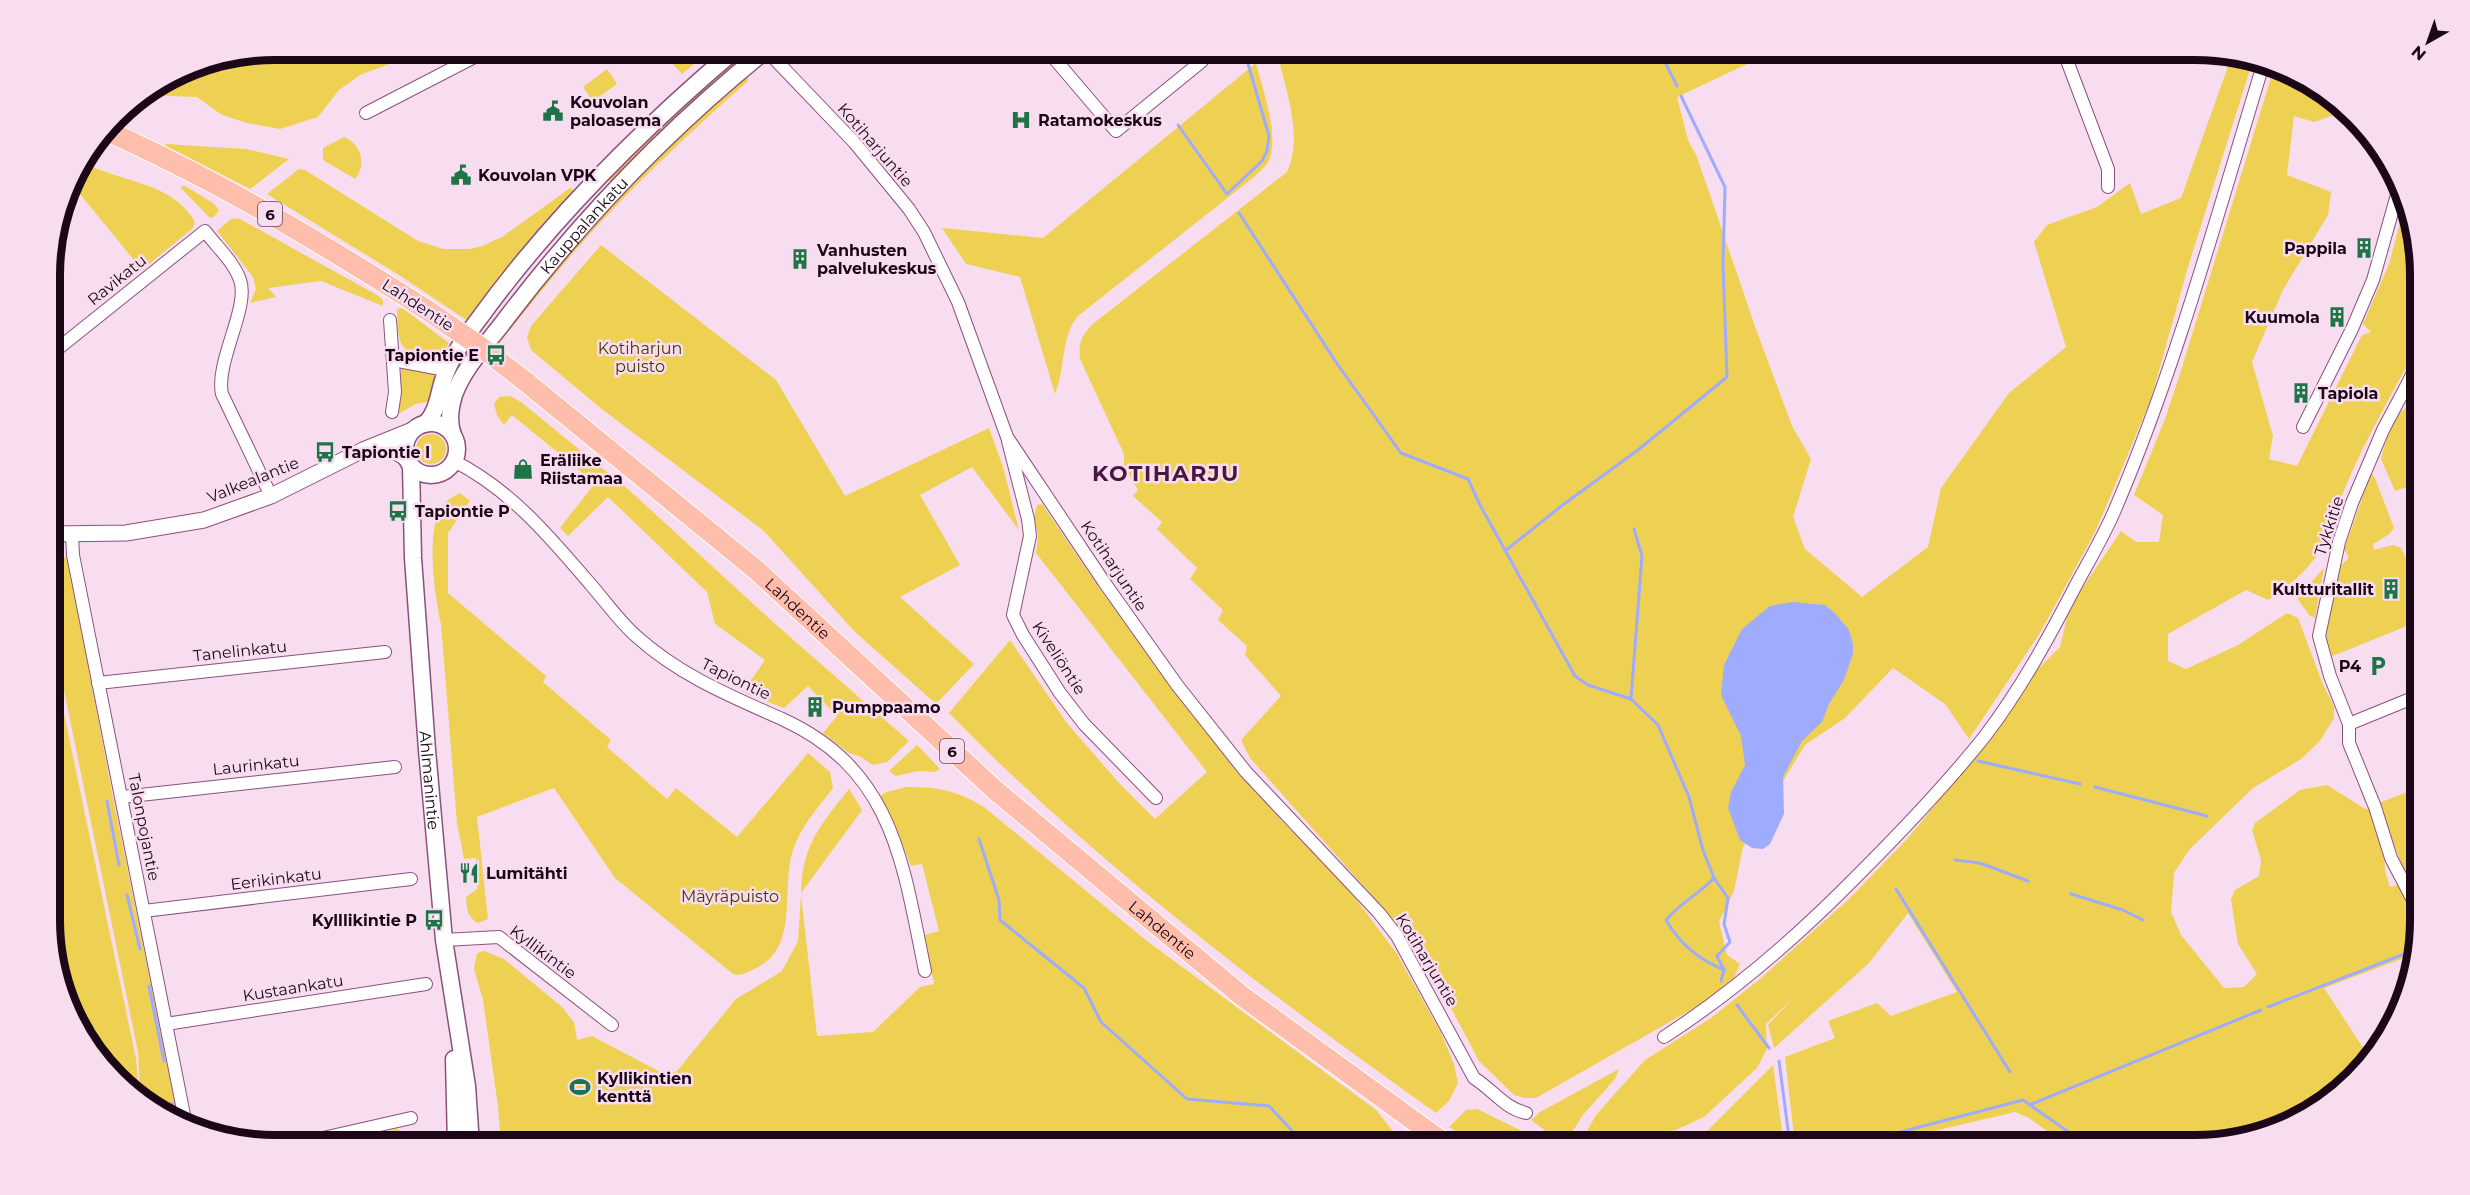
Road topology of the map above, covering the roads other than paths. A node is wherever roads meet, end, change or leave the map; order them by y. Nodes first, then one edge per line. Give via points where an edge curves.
1 (469, 60) edge
2 (724, 60) edge
3 (755, 60) edge
4 (776, 60) edge
5 (1056, 60) edge
6 (1202, 60) edge
7 (2067, 60) edge
8 (2261, 70) edge
9 (366, 113) dead end
10 (112, 134) edge
11 (2108, 187) dead end
12 (2396, 198) edge
13 (390, 320) dead end
14 (60, 347) edge
15 (393, 360) junction
16 (446, 370) junction
17 (2410, 379) edge
18 (392, 412) dead end
19 (420, 426) junction
20 (2303, 428) dead end
21 (453, 435) junction
22 (1007, 437) junction
23 (357, 453) junction
24 (454, 461) junction
25 (409, 462) junction
26 (435, 474) junction
27 (272, 496) junction
28 (60, 534) edge
29 (72, 535) junction
30 (414, 575) junction
31 (385, 652) dead end
32 (98, 683) junction
33 (2410, 699) edge
34 (2349, 724) junction
35 (395, 767) dead end
36 (122, 797) junction
37 (1155, 798) dead end
38 (411, 879) dead end
39 (2410, 894) edge
40 (144, 911) junction
41 (444, 940) junction
42 (925, 971) dead end
43 (426, 984) dead end
44 (166, 1024) junction
45 (612, 1025) dead end
46 (1665, 1037) dead end
47 (1526, 1113) dead end
48 (184, 1115) edge
49 (411, 1118) dead end
50 (339, 1135) edge
51 (464, 1135) edge
52 (1432, 1135) edge

1 - 9 street
2 - 16 main road, Kauppalankatu via 636,140 562,217 481,316
3 - 21 main road, Kauppalankatu via 659,145 545,267 471,363 458,386 451,410
4 - 22 street, Kotiharjuntie via 854,142 924,232 958,302
5 - 6 street via 1116,131
7 - 11 street via 2108,169
8 - 46 street via 2169,368 2114,511 2019,687 1984,736 1918,813 1814,920
10 - 52 highway, Lahdentie / 6, bridge via 262,209 478,345 755,569 995,790 1242,996
12 - 20 street via 2373,280
13 - 15 street
14 - 27 street, Ravikatu via 205,231 242,284 221,378 222,394
15 - 16 street
15 - 18 street
16 - 19 main road, Kauppalankatu via 435,412
17 - 34 street, Tykkitie via 2352,502 2338,542 2319,636
19 - 21 main road via 442,425
19 - 23 street, Valkealantie
19 - 25 main road via 406,442
21 - 24 main road
22 - 37 street, Kiveliöntie via 1030,536 1013,615 1078,716
22 - 47 street, Kotiharjuntie via 1177,685 1246,771 1396,936 1474,1078 1506,1105
23 - 25 street, Valkealantie via 383,448 398,452
23 - 27 street, Valkealantie
24 - 26 main road via 445,471
24 - 42 street, Tapiontie via 486,478 520,507 622,621 666,661 704,684 802,730 851,767 887,820 903,864
25 - 26 main road via 426,474
25 - 30 main road, Ahlmanintie
26 - 30 main road, Ahlmanintie via 422,498
27 - 29 street, Valkealantie via 192,523 134,532
28 - 29 street, Valkealantie
29 - 32 street, Talonpojantie
30 - 41 main road, Ahlmanintie
31 - 32 street, Tanelinkatu
32 - 36 street, Talonpojantie
33 - 34 street
34 - 39 street, Tykkitie via 2349,743 2391,858
35 - 36 street, Laurinkatu
36 - 40 street, Talonpojantie
38 - 40 street, Eerikinkatu
40 - 44 street, Talonpojantie
41 - 45 street, Kyllikintie via 499,937
41 - 51 main road, Ahlmanintie via 467,1086
43 - 44 street, Kustaankatu
44 - 48 street, Talonpojantie
49 - 50 street

